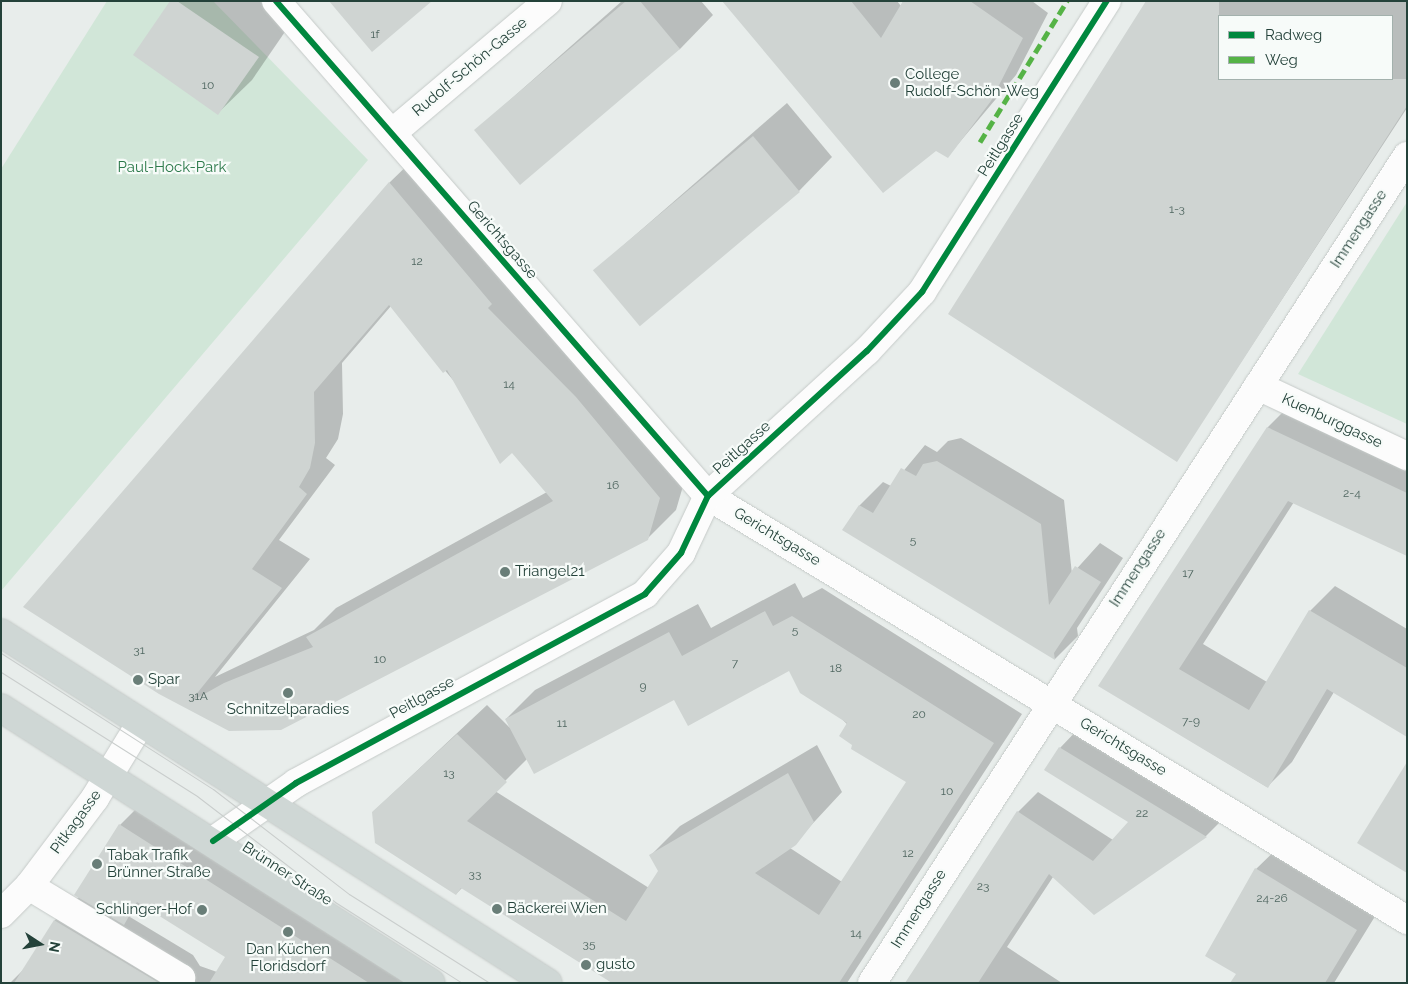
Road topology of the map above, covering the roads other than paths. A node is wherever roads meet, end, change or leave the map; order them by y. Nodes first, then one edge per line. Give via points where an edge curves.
1 (276, 1) edge
2 (548, 1) edge
3 (1107, 1) edge
4 (392, 133) junction
5 (1407, 156) edge
6 (1258, 386) junction
7 (1407, 456) edge
8 (708, 496) junction
9 (1, 633) edge
10 (1049, 702) junction
11 (1, 708) edge
12 (140, 724) junction
13 (108, 775) junction
14 (266, 802) junction
15 (213, 841) junction
16 (29, 886) junction
17 (1, 914) edge
18 (1407, 920) edge
19 (178, 983) edge
20 (432, 983) edge
21 (548, 983) edge
22 (872, 983) edge

1 - 4 street, Gerichtsgasse
2 - 4 street, Rudolf-Schön-Gasse
3 - 8 street, Peitlgasse via 922,292 866,351
4 - 8 street, Gerichtsgasse
5 - 6 street, Immengasse
6 - 7 street, Kuenburggasse
6 - 10 street, Immengasse
8 - 10 street, Gerichtsgasse
8 - 14 street, Peitlgasse via 680,553 645,594 373,740
9 - 12 main road
10 - 18 street, Gerichtsgasse
10 - 22 street, Immengasse
11 - 13 main road, Brünner Straße
12 - 13 street, Pitkagasse
12 - 14 main road
13 - 15 main road, Brünner Straße
13 - 16 street, Pitkagasse
14 - 15 street, Peitlgasse
14 - 21 main road
15 - 20 main road, Brünner Straße
16 - 17 street, Pitkagasse
16 - 19 street via 181,978

